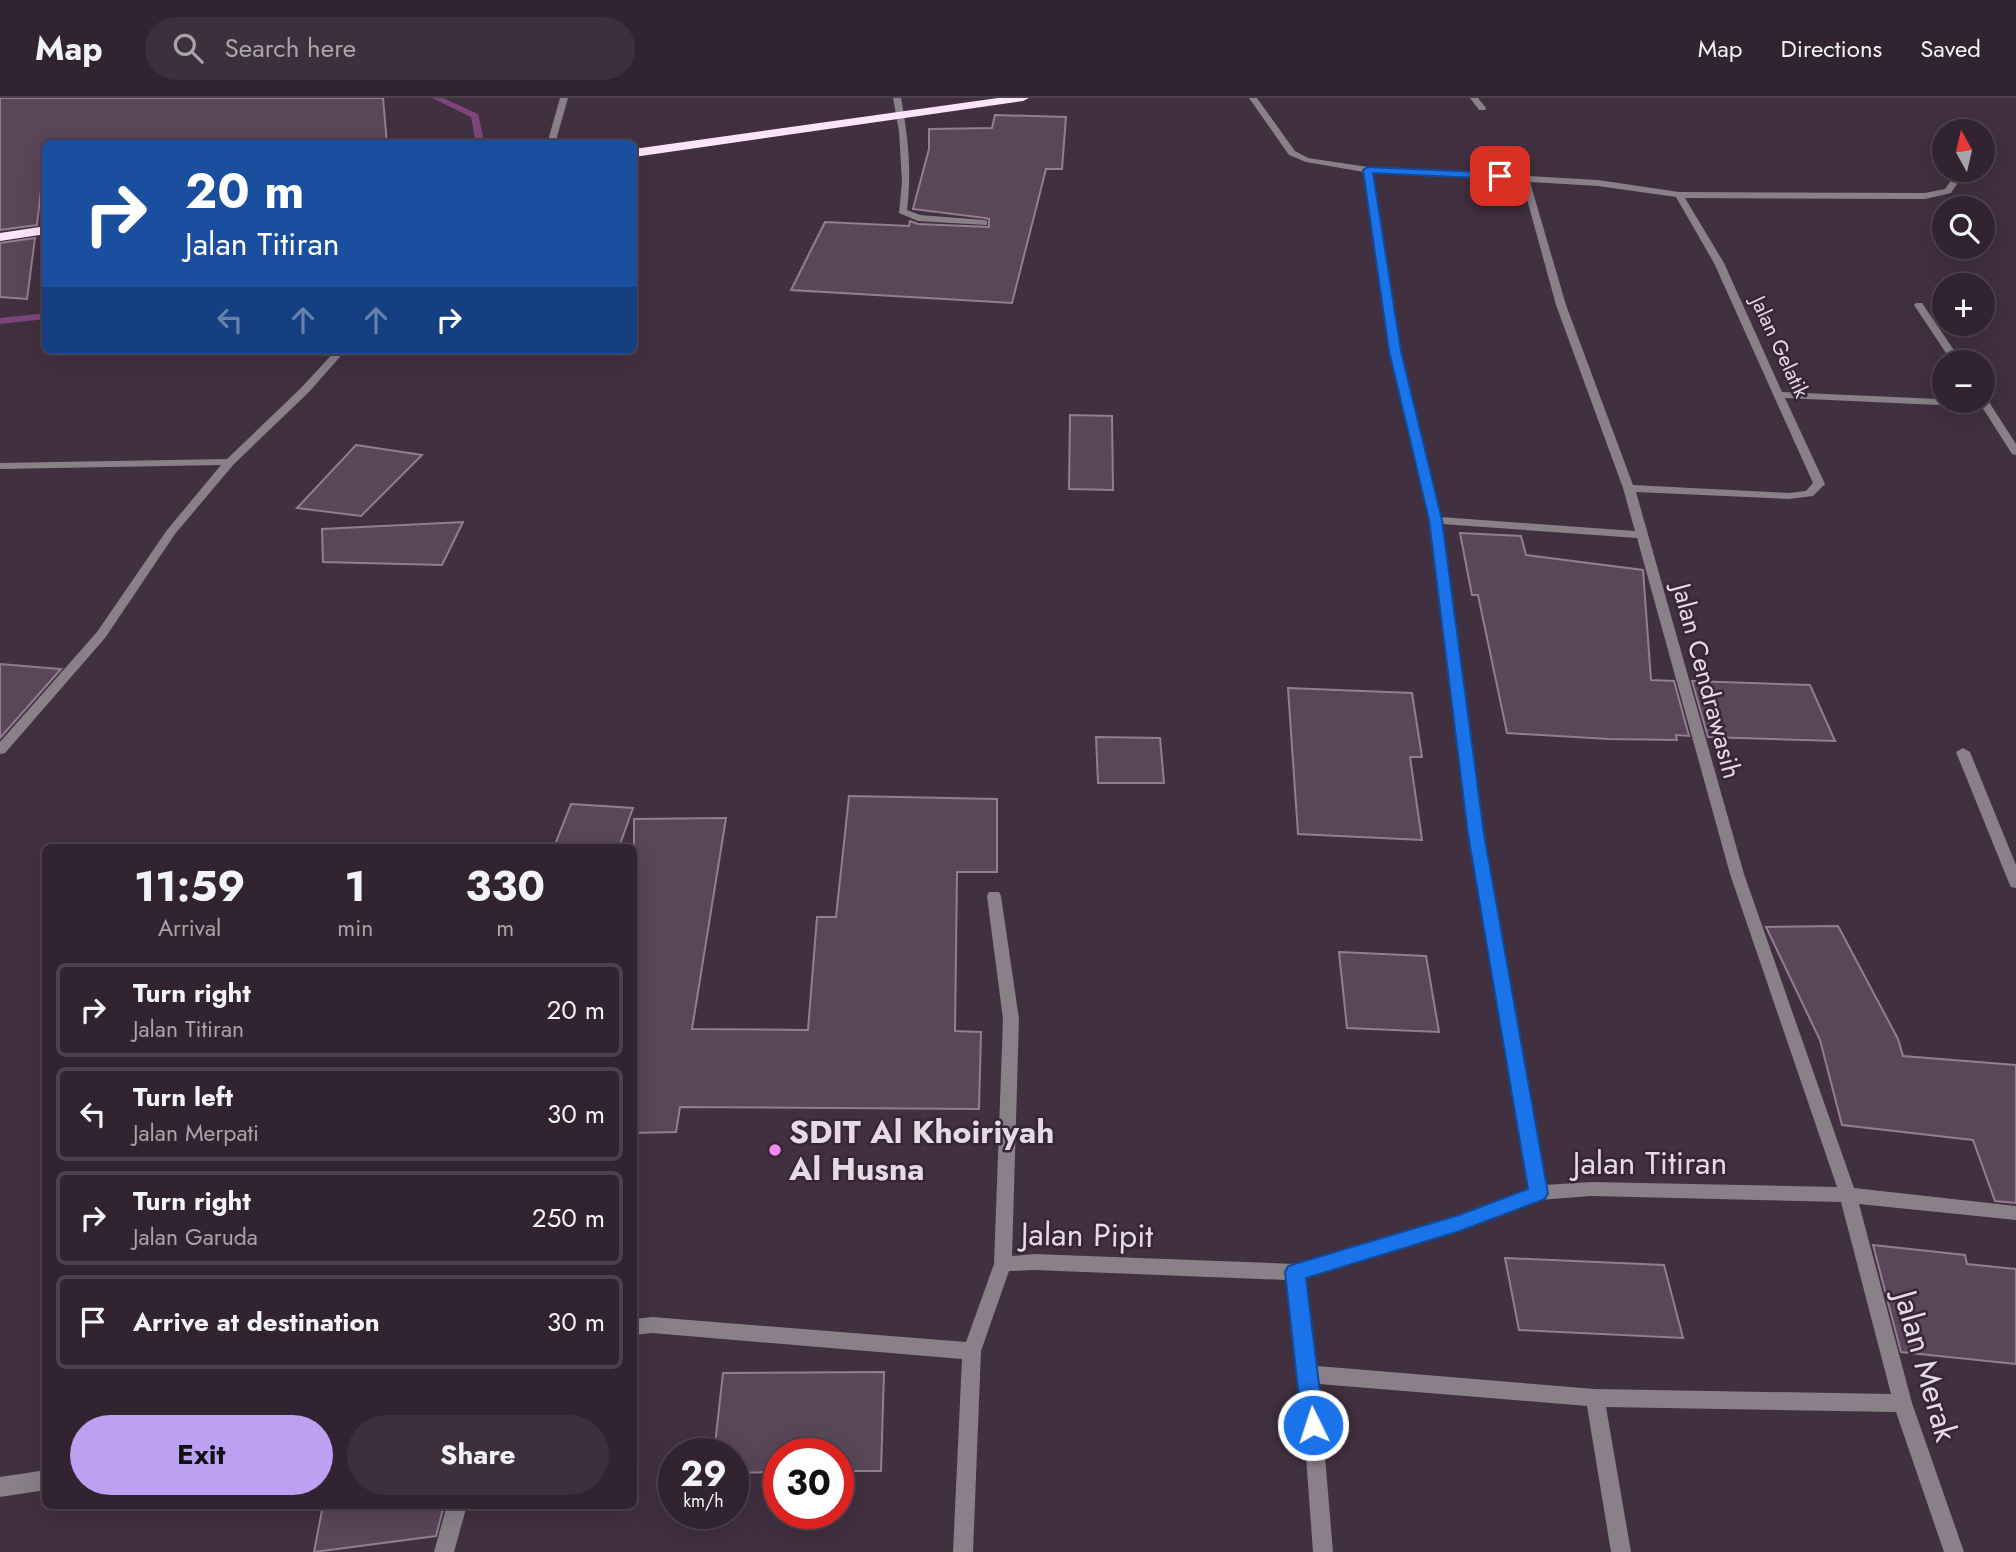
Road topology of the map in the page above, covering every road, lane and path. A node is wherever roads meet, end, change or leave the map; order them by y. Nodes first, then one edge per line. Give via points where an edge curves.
1 (564, 98) edge
2 (897, 98) edge
3 (1023, 98) edge
4 (1253, 98) edge
5 (1474, 98) edge
6 (1482, 108) dead end
7 (900, 114) junction
8 (552, 140) edge
9 (637, 153) edge
10 (1368, 170) junction
11 (1525, 177) junction
12 (1954, 182) edge
13 (1679, 195) junction
14 (984, 223) dead end
15 (42, 231) edge
16 (0, 237) edge
17 (1919, 305) dead end
18 (1949, 350) edge
19 (337, 354) edge
20 (1781, 396) junction
21 (1932, 401) edge
22 (1991, 413) edge
23 (2016, 452) edge
24 (230, 462) junction
25 (0, 466) edge
26 (1629, 488) junction
27 (1436, 520) junction
28 (1643, 535) junction
29 (0, 750) edge
30 (1963, 752) dead end
31 (2016, 883) edge
32 (994, 896) dead end
33 (1538, 1193) junction
34 (1848, 1195) junction
35 (2016, 1213) edge
36 (1003, 1264) junction
37 (1295, 1272) junction
38 (637, 1327) edge
39 (972, 1351) junction
40 (1309, 1374) junction
41 (1595, 1398) junction
42 (1903, 1403) junction
43 (42, 1481) edge
44 (0, 1487) edge
45 (456, 1509) edge
46 (444, 1552) edge
47 (963, 1552) edge
48 (1323, 1552) edge
49 (1621, 1552) edge
50 (1954, 1552) edge

1 - 8 street
2 - 7 street
3 - 7 highway
4 - 10 street via 1292,153 1306,160
5 - 6 street
7 - 9 highway
7 - 14 street via 906,182 901,211 918,218
10 - 11 street
10 - 27 street via 1395,351
11 - 13 street
11 - 26 street, Jalan Cendrawasih via 1561,305
12 - 13 street via 1948,191 1926,196
13 - 20 street, Jalan Gelatik via 1719,263
15 - 16 highway
17 - 18 street
19 - 24 street
20 - 21 street
20 - 26 street, Jalan Gelatik via 1819,484 1816,490 1789,496
22 - 23 street
24 - 25 street
24 - 29 street via 158,550 101,635
26 - 28 street, Jalan Cendrawasih
27 - 28 street
27 - 33 street via 1476,834
28 - 34 street, Jalan Cendrawasih via 1737,874
30 - 31 street
32 - 36 street via 1011,1019
33 - 34 street, Jalan Titiran via 1591,1189
33 - 37 street, Jalan Titiran via 1460,1223
34 - 35 street, Jalan Titiran
34 - 42 street, Jalan Merak
36 - 37 street, Jalan Pipit
36 - 39 street, Jalan Pipit
37 - 40 street
38 - 39 street
39 - 47 street, Jalan Pipit
40 - 41 street
40 - 48 street
41 - 42 street
41 - 49 street
42 - 50 street, Jalan Merak
43 - 44 street
45 - 46 street

